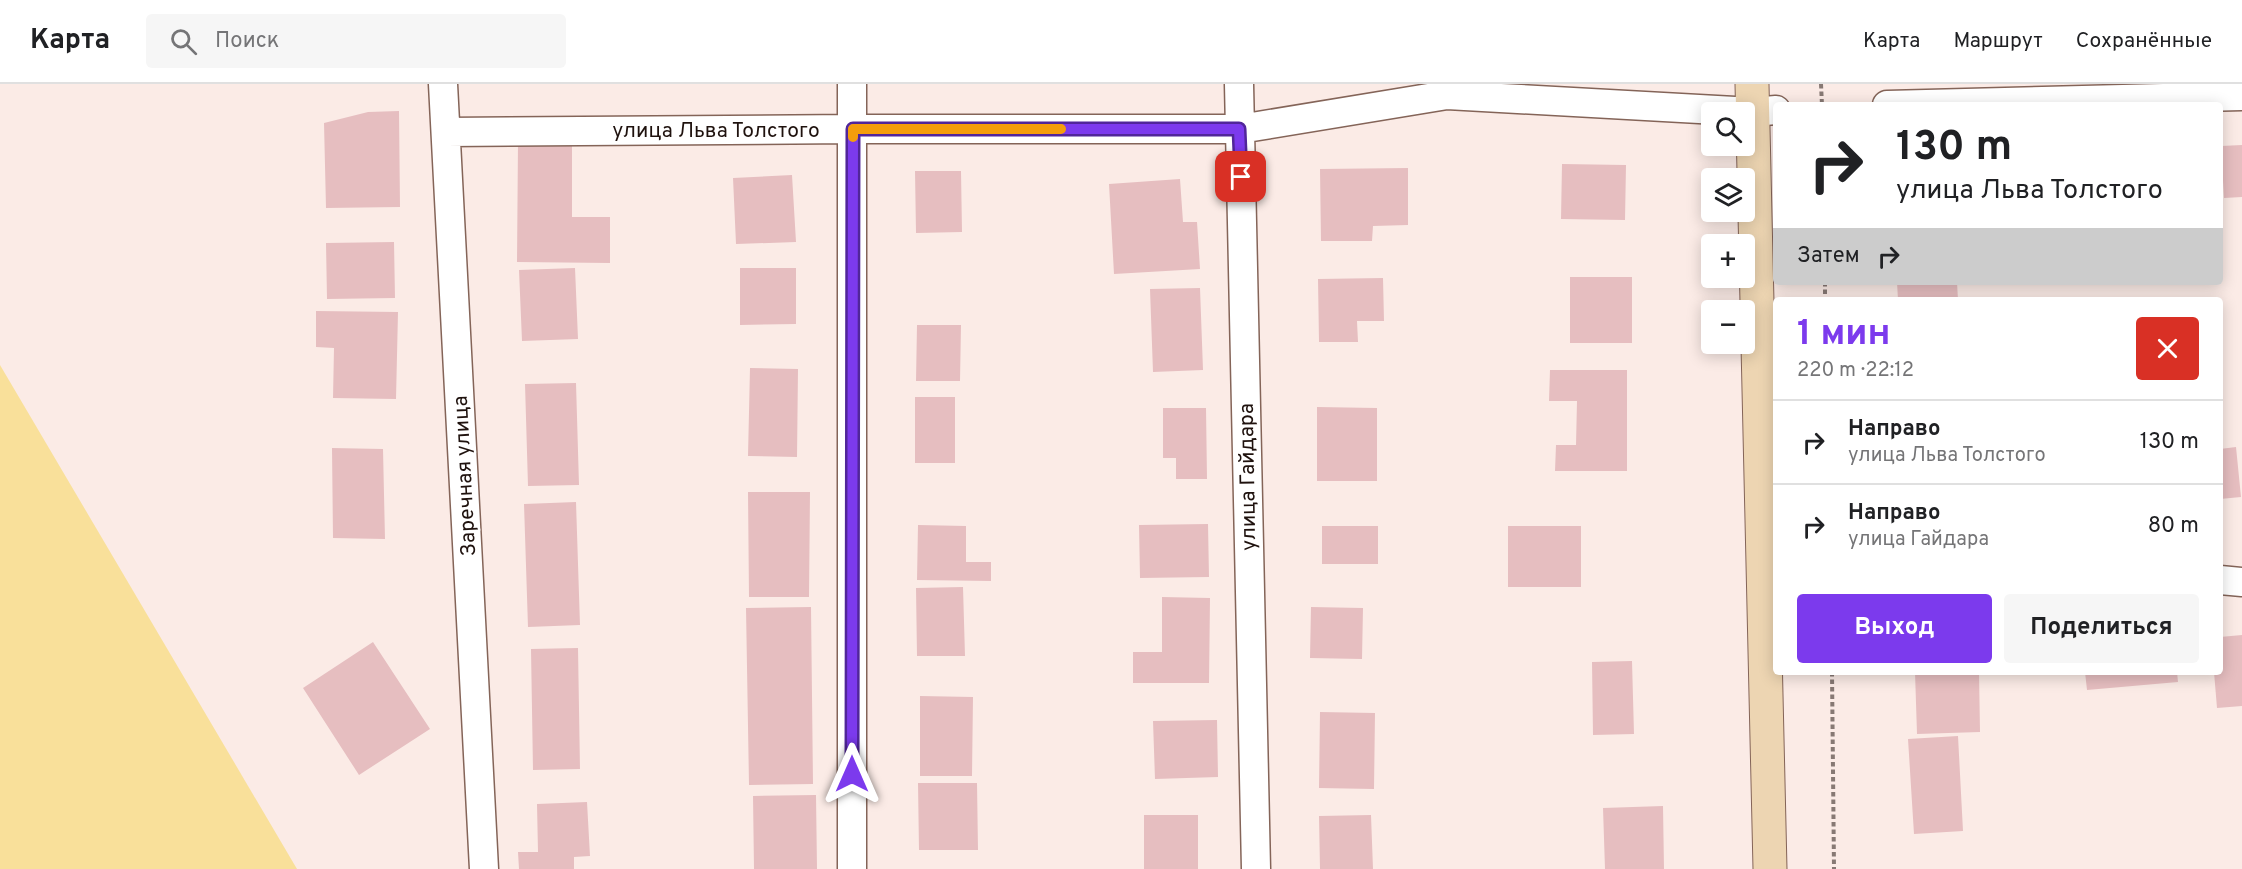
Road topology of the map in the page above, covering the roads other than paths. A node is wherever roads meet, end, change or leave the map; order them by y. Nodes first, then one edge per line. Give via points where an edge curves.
1 (442, 84) edge
2 (852, 84) edge
3 (1239, 84) edge
4 (2242, 96) edge
5 (1760, 102) edge
6 (2005, 102) edge
7 (853, 129) junction
8 (1239, 129) junction
9 (446, 132) junction
10 (1770, 580) edge
11 (2223, 580) edge
12 (2242, 582) edge
13 (484, 869) edge
14 (852, 869) edge
15 (1256, 869) edge
16 (1770, 869) edge

1 - 9 street, Заречная улица
2 - 7 street
3 - 8 street, улица Гайдара
4 - 6 street
5 - 8 street, улица Льва Толстого via 1447,95
5 - 10 street
7 - 8 street, улица Льва Толстого
7 - 9 street, улица Льва Толстого
7 - 14 street
8 - 15 street, улица Гайдара
9 - 13 street, Заречная улица
10 - 16 street
11 - 12 street

